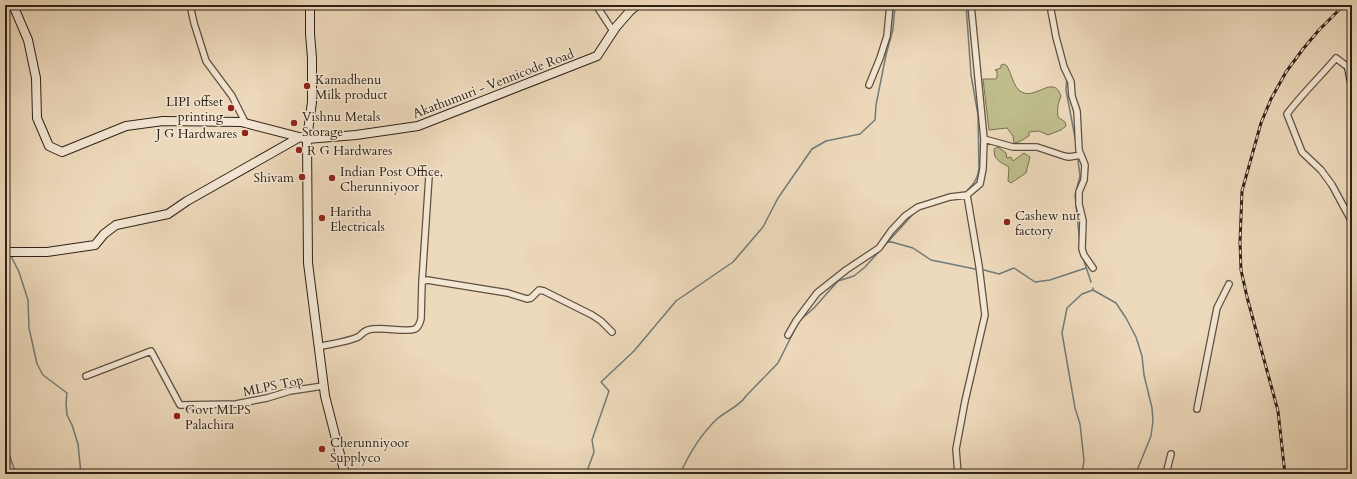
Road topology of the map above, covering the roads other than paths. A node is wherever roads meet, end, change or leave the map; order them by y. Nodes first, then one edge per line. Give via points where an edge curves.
1 (14, 5) edge
2 (190, 5) edge
3 (310, 5) edge
4 (596, 5) edge
5 (637, 5) edge
6 (890, 5) edge
7 (971, 5) edge
8 (1050, 5) edge
9 (613, 31) junction
10 (1350, 66) edge
11 (1352, 84) edge
12 (869, 85) dead end
13 (245, 122) junction
14 (303, 138) junction
15 (984, 139) junction
16 (1081, 155) junction
17 (428, 176) dead end
18 (967, 195) junction
19 (1352, 222) edge
20 (5, 252) edge
21 (1093, 268) dead end
22 (422, 282) junction
23 (1229, 284) dead end
24 (612, 332) dead end
25 (788, 335) dead end
26 (318, 347) junction
27 (86, 376) dead end
28 (324, 386) junction
29 (1197, 409) dead end
30 (1171, 454) dead end
31 (345, 474) edge
32 (958, 474) edge
33 (1166, 474) edge

1 - 13 street via 28,40 36,78 37,118 49,146 62,152 126,126 163,121
2 - 13 street via 206,61 232,96
3 - 14 street via 312,102
4 - 9 street
5 - 9 street, Akathumuri - Vennicode Road
6 - 12 street via 886,36
7 - 15 street
8 - 16 street via 1056,37 1077,111
9 - 14 street, Akathumuri - Vennicode Road via 597,56 418,126 356,135
10 - 11 street
10 - 19 street via 1336,58 1287,114 1302,152 1332,185
13 - 14 street
14 - 20 street via 186,201 168,214 116,225 95,245 47,252
14 - 26 street via 308,263
15 - 16 street via 1013,147 1037,147 1069,157
15 - 18 street via 980,184
16 - 21 street via 1086,170 1079,192 1083,221 1082,250
17 - 22 street
18 - 25 street via 950,196 918,207 905,216 879,248 817,293
18 - 32 street via 985,315 956,449
22 - 24 street via 435,281 508,293 527,299 538,290 544,291 592,314
22 - 26 street via 421,319 417,328 368,330 357,337
23 - 29 street via 1217,308
26 - 28 street
27 - 28 street, MLPS Top via 151,351 180,405 236,404
28 - 31 street via 324,396
30 - 33 street

